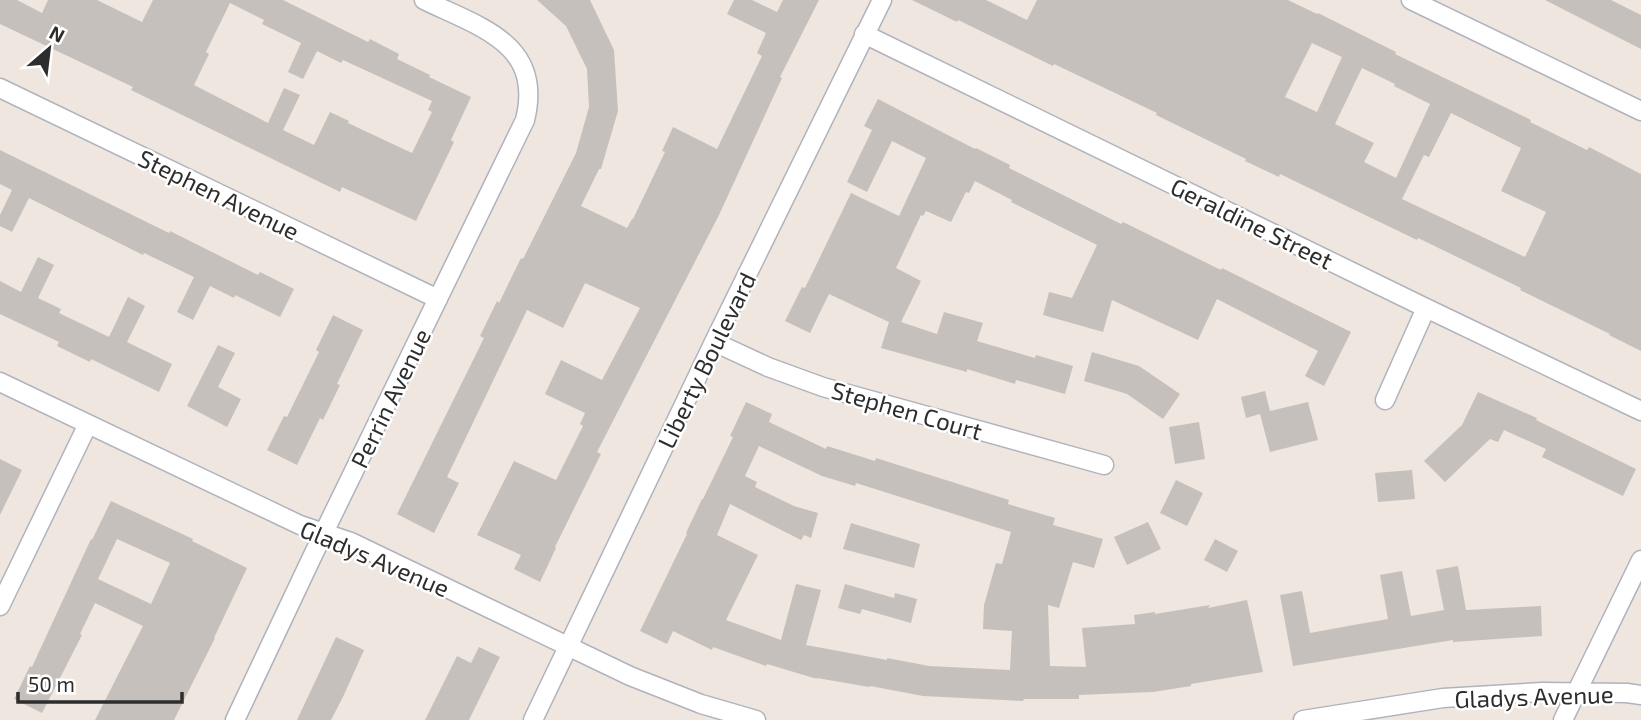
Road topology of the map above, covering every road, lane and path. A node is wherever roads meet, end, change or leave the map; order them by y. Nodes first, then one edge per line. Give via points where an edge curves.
1 (424, 0) edge
2 (882, 0) edge
3 (1412, 0) edge
4 (864, 34) junction
5 (0, 88) edge
6 (1641, 111) edge
7 (438, 299) junction
8 (1426, 308) junction
9 (714, 342) junction
10 (0, 382) edge
11 (1385, 400) dead end
12 (1641, 411) edge
13 (88, 424) junction
14 (1104, 465) dead end
15 (323, 533) junction
16 (1641, 560) edge
17 (0, 606) edge
18 (569, 647) junction
19 (1576, 693) junction
20 (1641, 695) edge
21 (235, 720) edge
22 (533, 720) edge
23 (756, 720) edge
24 (1303, 720) edge
25 (1563, 720) edge

1 - 7 street, Perrin Avenue via 507,44 519,58 529,89 524,120
2 - 4 street, Liberty Boulevard
3 - 6 street
4 - 8 street, Geraldine Street
4 - 9 street, Liberty Boulevard
5 - 7 street, Stephen Avenue
7 - 15 street, Perrin Avenue
8 - 11 street
8 - 12 street, Geraldine Street
9 - 14 street, Stephen Court via 823,387
9 - 18 street, Liberty Boulevard
10 - 13 street, Gladys Avenue
13 - 15 street, Gladys Avenue
13 - 17 street
15 - 18 street, Gladys Avenue via 351,542
15 - 21 street, Perrin Avenue
16 - 19 street
18 - 22 street, Liberty Boulevard
18 - 23 street, Gladys Avenue via 701,704
19 - 20 street, Gladys Avenue
19 - 24 street, Gladys Avenue via 1443,698
19 - 25 street

